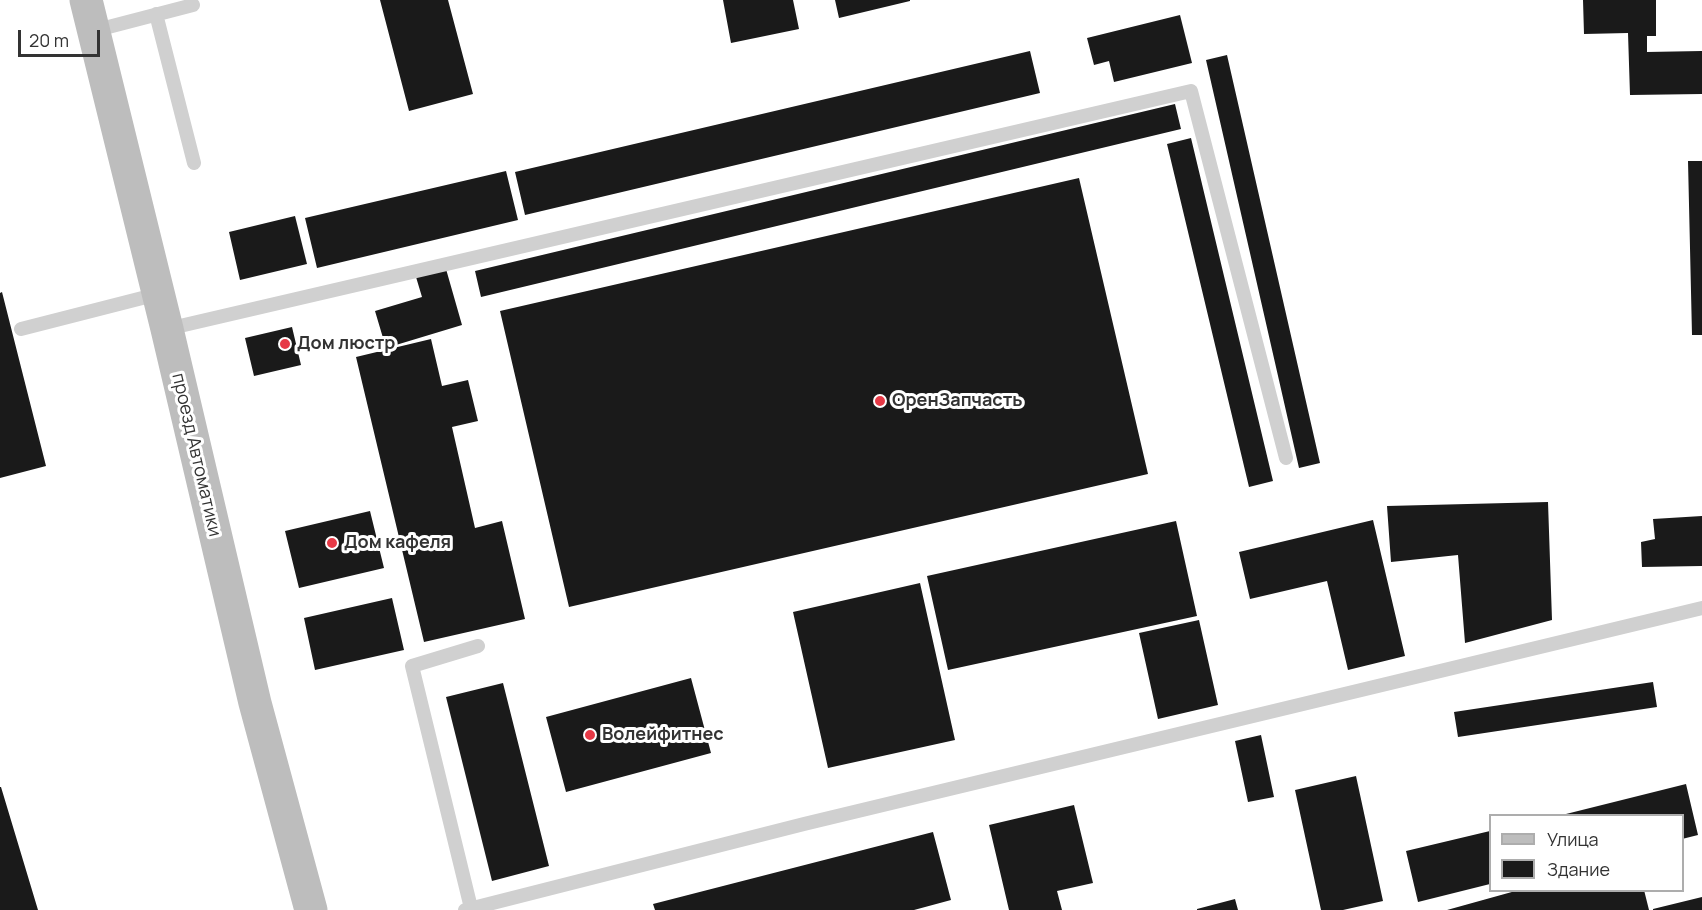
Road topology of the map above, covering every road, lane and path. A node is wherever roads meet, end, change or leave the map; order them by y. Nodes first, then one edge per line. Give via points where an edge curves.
1 (86, 0) edge
2 (193, 5) dead end
3 (156, 14) junction
4 (93, 31) junction
5 (194, 163) dead end
6 (158, 294) junction
7 (21, 328) dead end
8 (166, 329) junction
9 (1286, 458) dead end
10 (1702, 608) edge
11 (478, 646) dead end
12 (468, 909) edge
13 (311, 910) edge

1 - 4 main road, проезд Автоматики
2 - 3 lane
3 - 4 lane
3 - 5 lane
4 - 6 main road, проезд Автоматики
6 - 7 lane
6 - 8 main road, проезд Автоматики
8 - 9 lane via 1191,91
8 - 13 main road, проезд Автоматики via 255,703
10 - 12 lane
11 - 12 lane via 412,666

